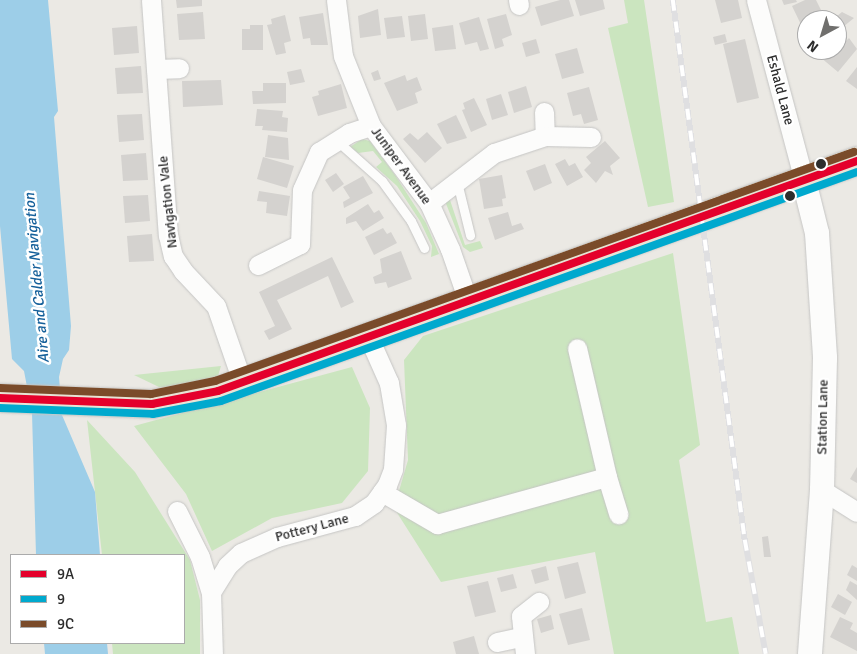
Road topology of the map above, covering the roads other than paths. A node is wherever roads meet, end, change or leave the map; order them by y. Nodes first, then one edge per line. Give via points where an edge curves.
1 (151, 0) edge
2 (336, 0) edge
3 (756, 0) edge
4 (179, 68) dead end
5 (156, 69) junction
6 (544, 112) dead end
7 (371, 126) junction
8 (545, 136) junction
9 (591, 137) dead end
10 (336, 139) junction
11 (857, 161) edge
12 (457, 179) junction
13 (804, 181) junction
14 (429, 203) junction
15 (470, 235) dead end
16 (424, 248) dead end
17 (258, 265) dead end
18 (468, 301) junction
19 (368, 336) junction
20 (576, 348) dead end
21 (243, 384) junction
22 (0, 398) edge
23 (608, 477) junction
24 (822, 490) junction
25 (382, 492) junction
26 (177, 510) dead end
27 (857, 512) edge
28 (618, 514) dead end
29 (211, 592) junction
30 (539, 602) dead end
31 (496, 642) dead end
32 (523, 645) edge
33 (213, 654) edge
34 (810, 654) edge

1 - 5 street, Navigation Vale
2 - 7 street, Juniper Avenue via 343,56
3 - 13 street, Eshald Lane
4 - 5 street
5 - 21 street, Navigation Vale via 168,235 173,256 216,306
6 - 8 street
7 - 10 street
7 - 14 street, Juniper Avenue
8 - 9 street
8 - 12 street via 494,153
10 - 16 lane via 382,181 411,221
10 - 17 street via 319,152 302,190 300,244
11 - 13 main road
12 - 14 street
12 - 15 lane
13 - 18 main road
13 - 24 street, Station Lane via 817,233 824,295
14 - 18 street, Juniper Avenue via 450,249
18 - 19 main road
19 - 21 main road
19 - 25 street, Pottery Lane via 389,383 396,425 393,469
20 - 23 street
21 - 22 main road via 152,404
23 - 25 street via 438,524
23 - 28 street
24 - 27 street
24 - 34 street, Station Lane
25 - 29 street, Pottery Lane via 374,503 355,516 277,537 241,553 227,566
26 - 29 street via 200,557
29 - 33 street
30 - 32 street via 521,616
31 - 32 street

